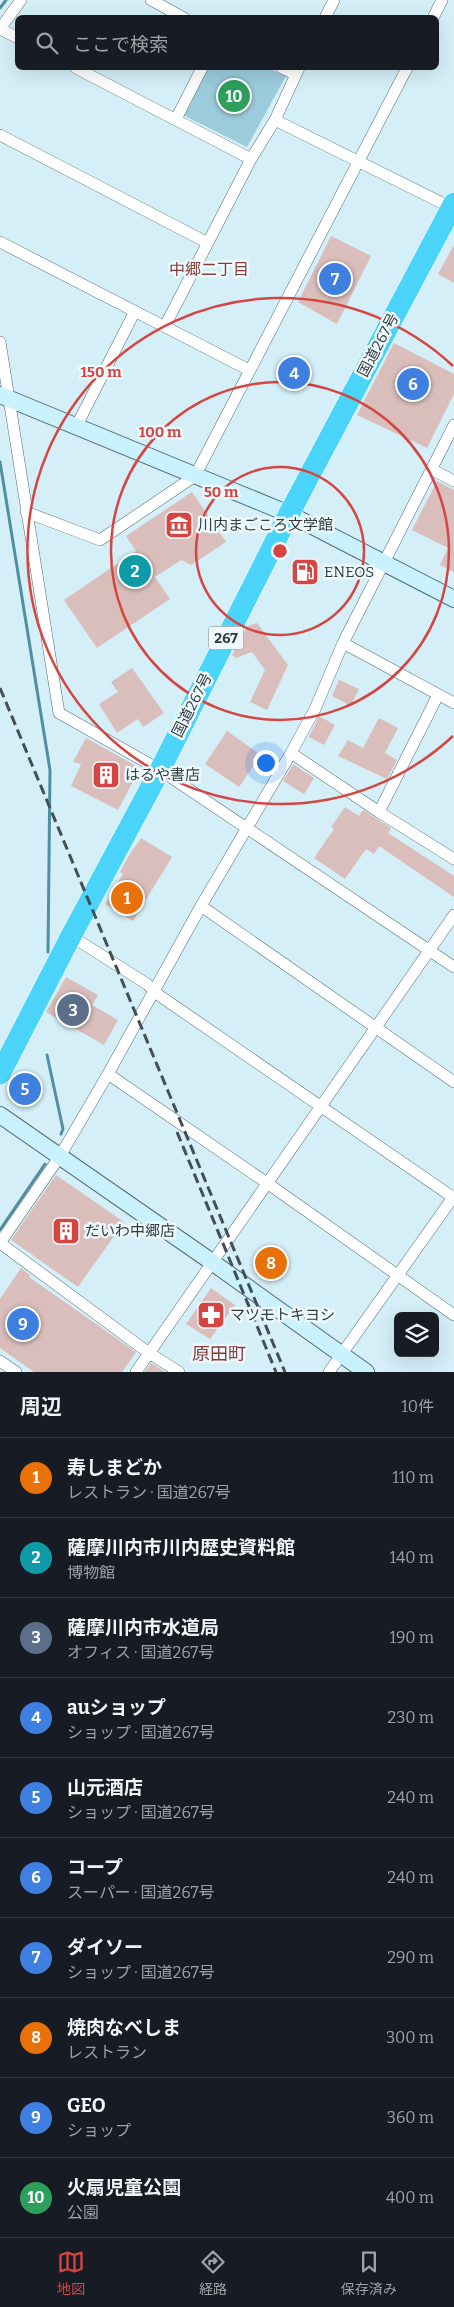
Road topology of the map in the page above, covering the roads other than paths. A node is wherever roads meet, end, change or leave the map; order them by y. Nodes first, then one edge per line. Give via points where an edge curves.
1 (21, 0) edge
2 (151, 0) edge
3 (334, 0) edge
4 (442, 0) edge
5 (178, 15) edge
6 (326, 15) edge
7 (434, 15) edge
8 (0, 29) edge
9 (15, 36) edge
10 (80, 70) edge
11 (201, 70) edge
12 (406, 70) edge
13 (297, 71) edge
14 (176, 119) junction
15 (275, 120) junction
16 (0, 135) edge
17 (251, 159) junction
18 (359, 161) junction
19 (453, 207) edge
20 (0, 242) edge
21 (208, 243) junction
22 (135, 311) junction
23 (165, 326) junction
24 (0, 342) edge
25 (249, 370) junction
26 (3, 397) edge
27 (454, 425) edge
28 (76, 427) junction
29 (431, 469) junction
30 (195, 476) junction
31 (454, 481) edge
32 (26, 512) junction
33 (289, 514) junction
34 (382, 563) junction
35 (454, 599) edge
36 (343, 643) junction
37 (438, 695) junction
38 (454, 703) edge
39 (291, 753) junction
40 (160, 770) junction
41 (379, 812) junction
42 (246, 828) junction
43 (454, 860) edge
44 (201, 906) junction
45 (454, 915) edge
46 (71, 936) junction
47 (429, 950) junction
48 (454, 967) edge
49 (154, 991) junction
50 (376, 1028) junction
51 (0, 1074) edge
52 (108, 1074) junction
53 (454, 1082) edge
54 (321, 1106) junction
55 (0, 1115) edge
56 (60, 1156) junction
57 (267, 1183) junction
58 (454, 1197) edge
59 (0, 1243) edge
60 (212, 1262) junction
61 (397, 1276) junction
62 (454, 1315) edge
63 (149, 1353) junction
64 (340, 1354) junction
65 (0, 1361) edge
66 (16, 1372) edge
67 (136, 1372) edge
68 (179, 1372) edge
69 (329, 1372) edge
70 (366, 1372) edge

1 - 8 street
2 - 5 street
3 - 6 street
4 - 7 street
8 - 9 street
10 - 14 street
11 - 14 street
12 - 18 street
13 - 15 street
14 - 17 street
15 - 17 street
15 - 18 street
16 - 21 street
17 - 21 street
18 - 19 street
18 - 25 street
19 - 33 highway, 国道267号 / 267
20 - 22 street
21 - 23 street
22 - 23 street
22 - 28 street
23 - 25 street
24 - 26 street
25 - 30 street
26 - 28 street
26 - 32 street
27 - 29 street
28 - 30 street
29 - 31 street
29 - 34 street
30 - 32 street via 100,540
30 - 33 street
32 - 40 street via 59,713
33 - 34 street
33 - 40 highway, 国道267号 / 267
34 - 35 street
34 - 36 street
36 - 37 street
36 - 39 street via 315,709
37 - 38 street
37 - 41 street
39 - 41 street
39 - 42 street
40 - 42 street
40 - 46 highway, 国道267号 / 267
41 - 43 street
42 - 44 street
42 - 47 street
44 - 49 street
44 - 50 street
45 - 47 street
46 - 49 street
46 - 51 highway, 国道267号 / 267
47 - 48 street
47 - 50 street
49 - 52 street
49 - 54 street
50 - 53 street
50 - 54 street
52 - 56 street
52 - 57 street
54 - 57 street
54 - 58 street
55 - 56 street
56 - 59 street
56 - 60 street
57 - 60 street
57 - 61 street
58 - 61 street
59 - 63 street
60 - 63 street
60 - 64 street
61 - 62 street
61 - 64 street
63 - 67 street
63 - 68 street
64 - 69 street
64 - 70 street
65 - 66 street

